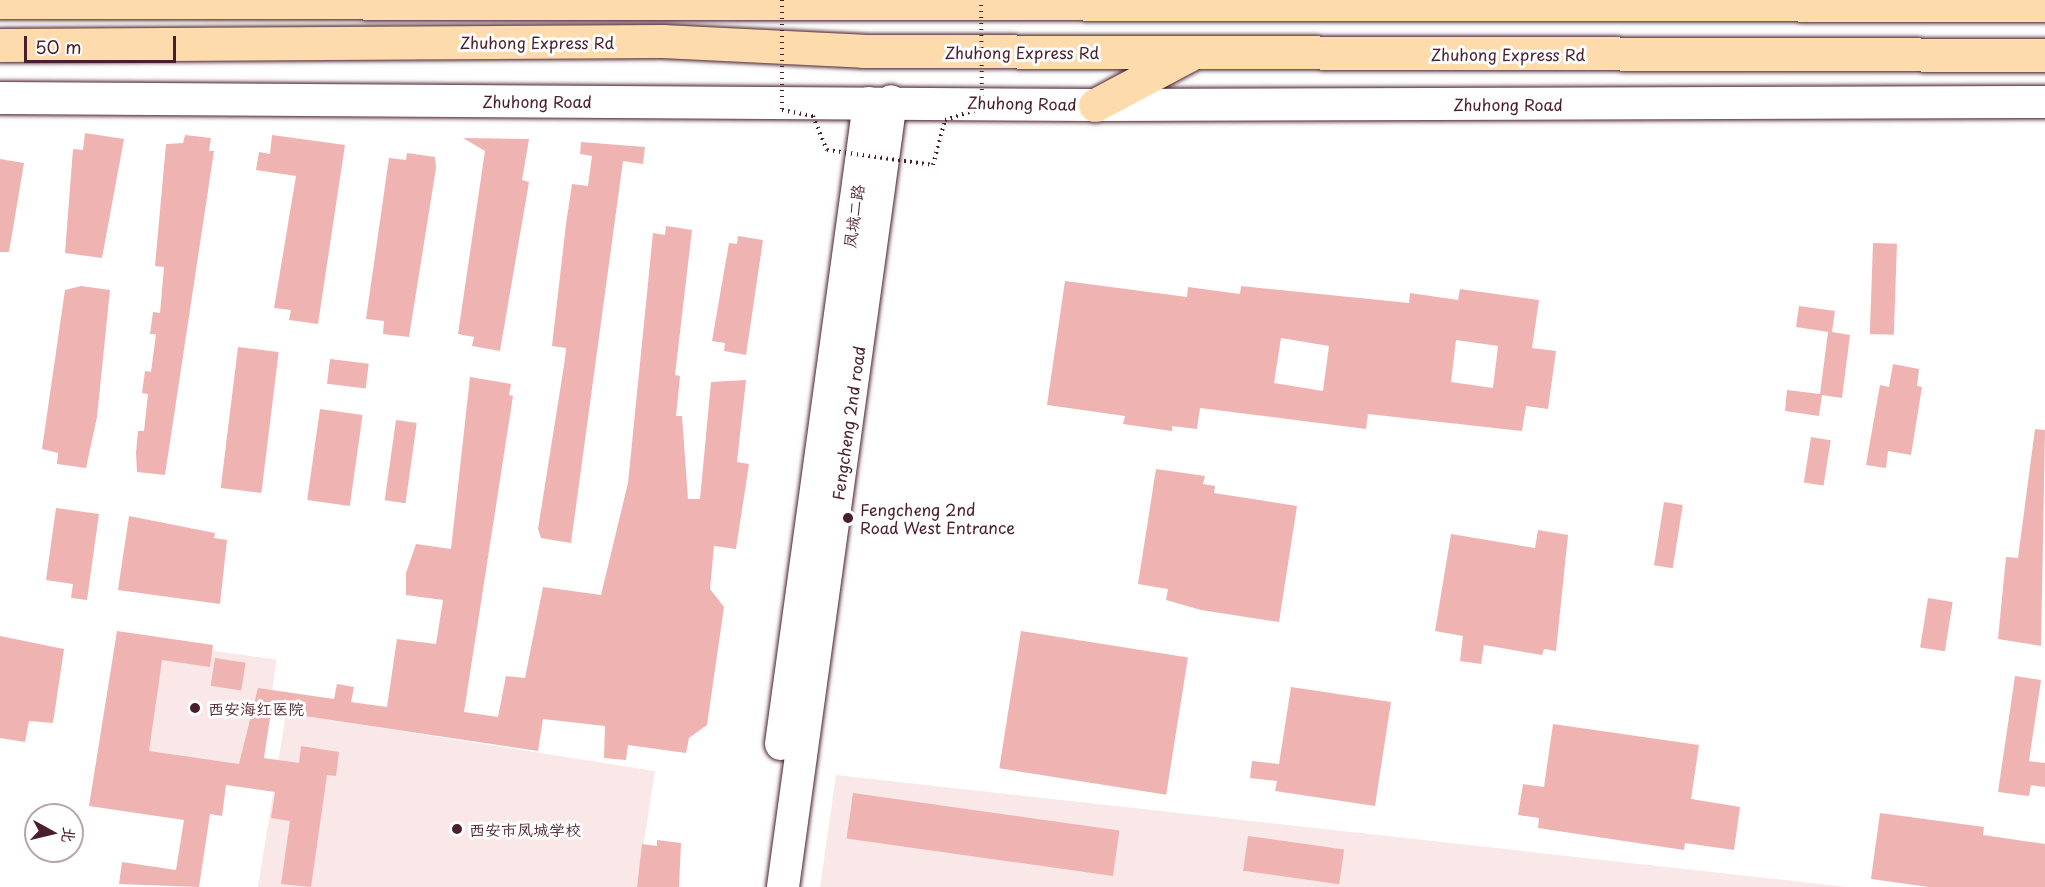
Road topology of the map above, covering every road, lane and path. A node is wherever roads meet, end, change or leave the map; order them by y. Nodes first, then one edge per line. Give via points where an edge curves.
1 (782, 0) edge
2 (928, 0) edge
3 (981, 0) edge
4 (0, 2) edge
5 (2045, 5) edge
6 (0, 45) edge
7 (1192, 53) junction
8 (2045, 55) edge
9 (0, 98) edge
10 (880, 102) junction
11 (2045, 102) edge
12 (1095, 105) junction
13 (761, 887) edge
14 (783, 887) edge

1 - 3 path, bridge via 782,110 813,116 827,150 933,165 945,120 982,108
2 - 4 highway
2 - 5 highway
6 - 7 highway, Zhuhong Express Rd via 662,42 863,51
7 - 8 highway, Zhuhong Express Rd
7 - 12 highway
9 - 10 main road, Zhuhong Road
10 - 12 main road, Zhuhong Road
10 - 13 main road, 凤城二路
10 - 14 main road, Fengcheng 2nd road
11 - 12 main road, Zhuhong Road

